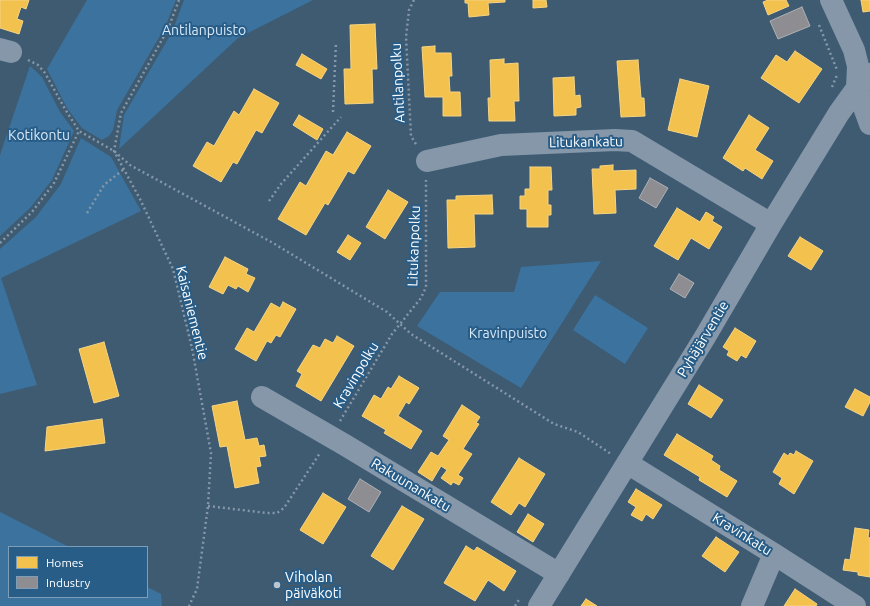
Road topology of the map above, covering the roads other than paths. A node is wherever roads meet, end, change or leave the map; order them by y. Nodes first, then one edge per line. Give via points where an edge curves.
1 (831, 0) edge
2 (863, 81) edge
3 (870, 124) edge
4 (427, 161) road end
5 (771, 224) junction
6 (262, 397) dead end
7 (615, 459) junction
8 (774, 554) junction
9 (558, 574) junction
10 (531, 600) edge
11 (752, 606) edge
12 (855, 606) edge

1 - 2 street via 854,50
2 - 3 street
2 - 5 street, Pyhäjärventie via 839,112
4 - 5 street, Litukankatu via 501,145 632,141
5 - 7 street, Pyhäjärventie via 704,337
6 - 9 street, Rakuunankatu
7 - 8 street, Kravinkatu
7 - 9 street, Pyhäjärventie
8 - 11 street
8 - 12 street, Kravinkatu
9 - 10 street, Pyhäjärventie

